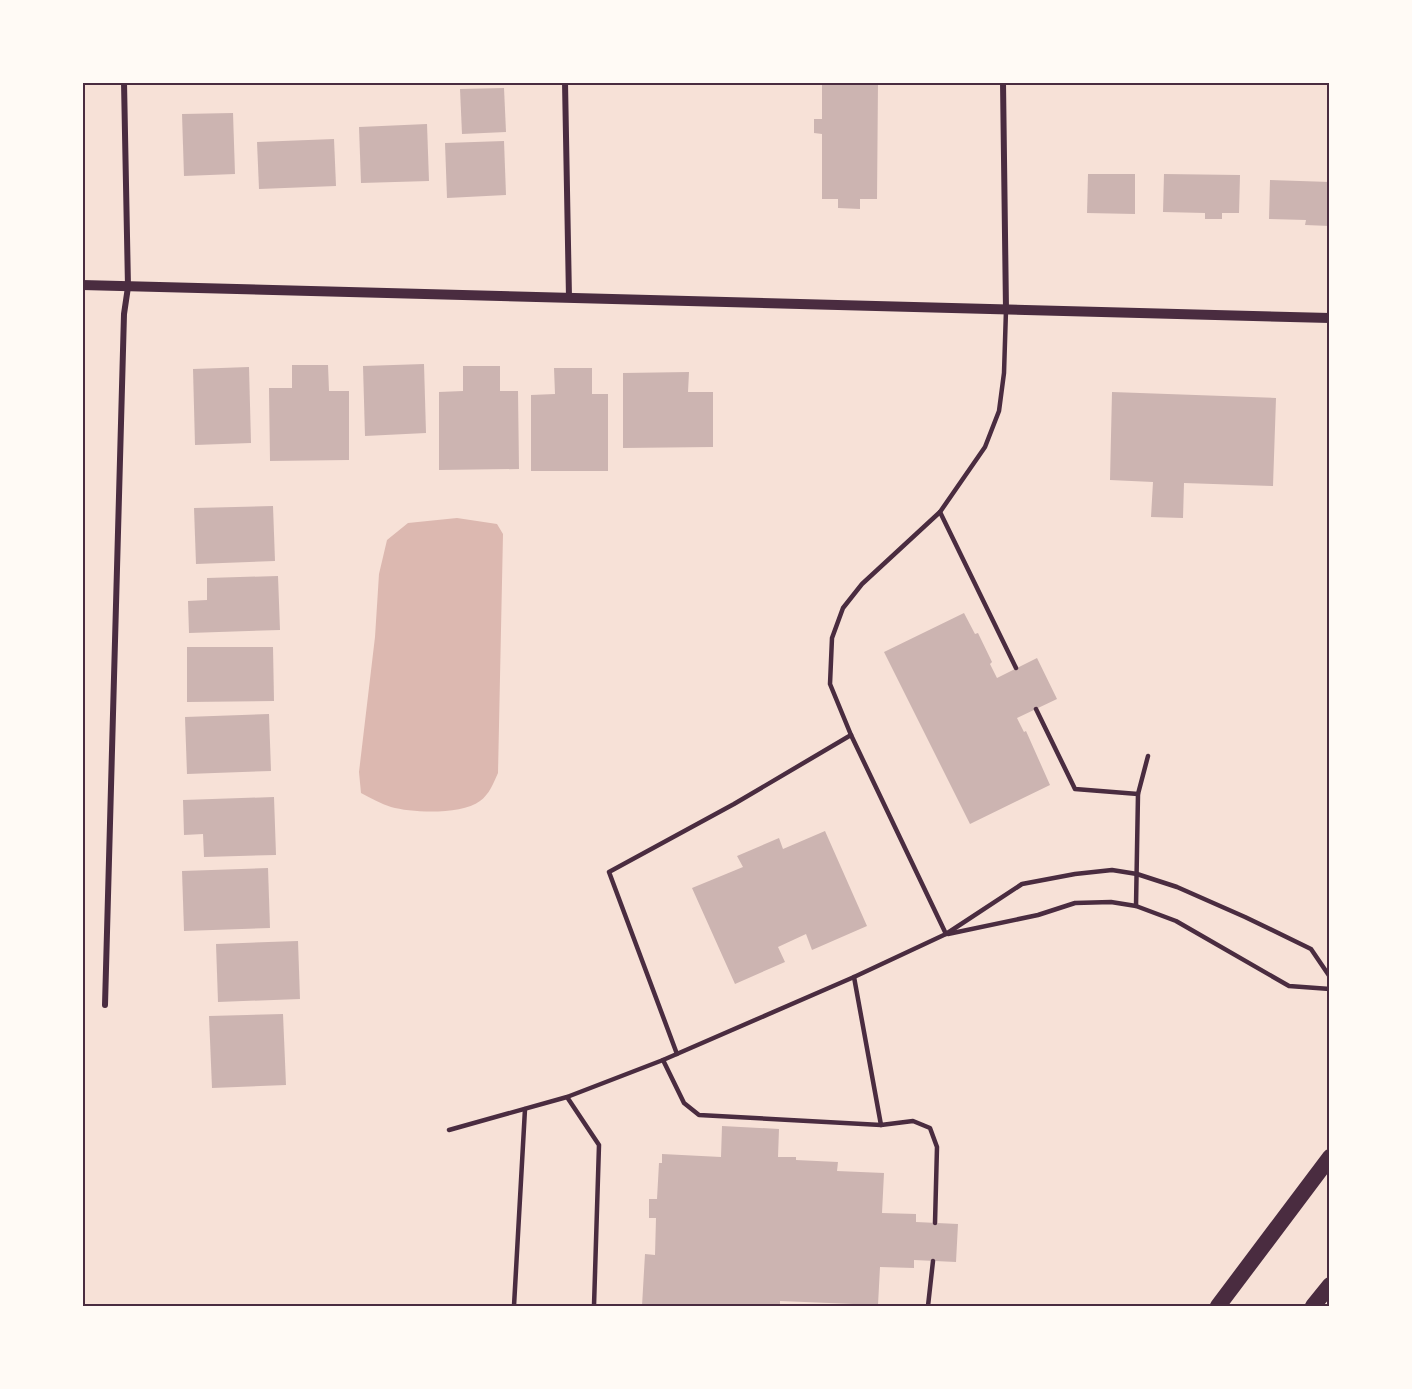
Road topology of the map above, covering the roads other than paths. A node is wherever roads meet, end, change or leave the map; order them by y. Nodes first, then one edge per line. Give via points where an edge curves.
1 (124, 82) edge
2 (566, 82) edge
3 (1003, 82) edge
4 (82, 285) edge
5 (128, 287) junction
6 (569, 298) junction
7 (1006, 310) junction
8 (1329, 318) edge
9 (940, 512) junction
10 (1016, 668) dead end
11 (1036, 709) dead end
12 (851, 735) junction
13 (1148, 756) dead end
14 (1138, 794) junction
15 (1137, 874) junction
16 (1136, 906) junction
17 (946, 934) junction
18 (854, 977) junction
19 (1329, 977) edge
20 (1329, 989) edge
21 (105, 1005) dead end
22 (677, 1054) junction
23 (663, 1060) junction
24 (567, 1097) junction
25 (525, 1109) junction
26 (881, 1125) junction
27 (449, 1130) dead end
28 (1329, 1157) edge
29 (935, 1223) dead end
30 (933, 1261) dead end
31 (1329, 1285) edge
32 (514, 1306) edge
33 (594, 1306) edge
34 (928, 1306) edge
35 (1218, 1306) edge
36 (1313, 1306) edge

1 - 5 street
2 - 6 street
3 - 7 street
4 - 5 street
5 - 6 street
5 - 21 street via 124,314
6 - 7 street
7 - 8 street
7 - 9 lane via 999,411 985,447
9 - 10 lane
9 - 12 lane via 862,584 843,608 832,638 830,684
11 - 14 lane via 1075,789
12 - 17 lane
12 - 22 lane via 609,872
13 - 14 lane
14 - 15 lane
15 - 16 lane
15 - 17 lane via 1112,870 1022,884
15 - 19 lane via 1177,887 1311,949
16 - 17 lane via 1075,903 1038,915
16 - 20 lane via 1176,921 1289,986
17 - 18 lane
18 - 22 lane
18 - 26 lane
22 - 23 lane
23 - 24 lane
23 - 26 lane via 684,1103 699,1115
24 - 25 lane
24 - 33 lane via 599,1145
25 - 27 lane
25 - 32 lane
26 - 29 lane via 913,1121 930,1128 937,1147
28 - 35 highway
30 - 34 lane
31 - 36 highway

